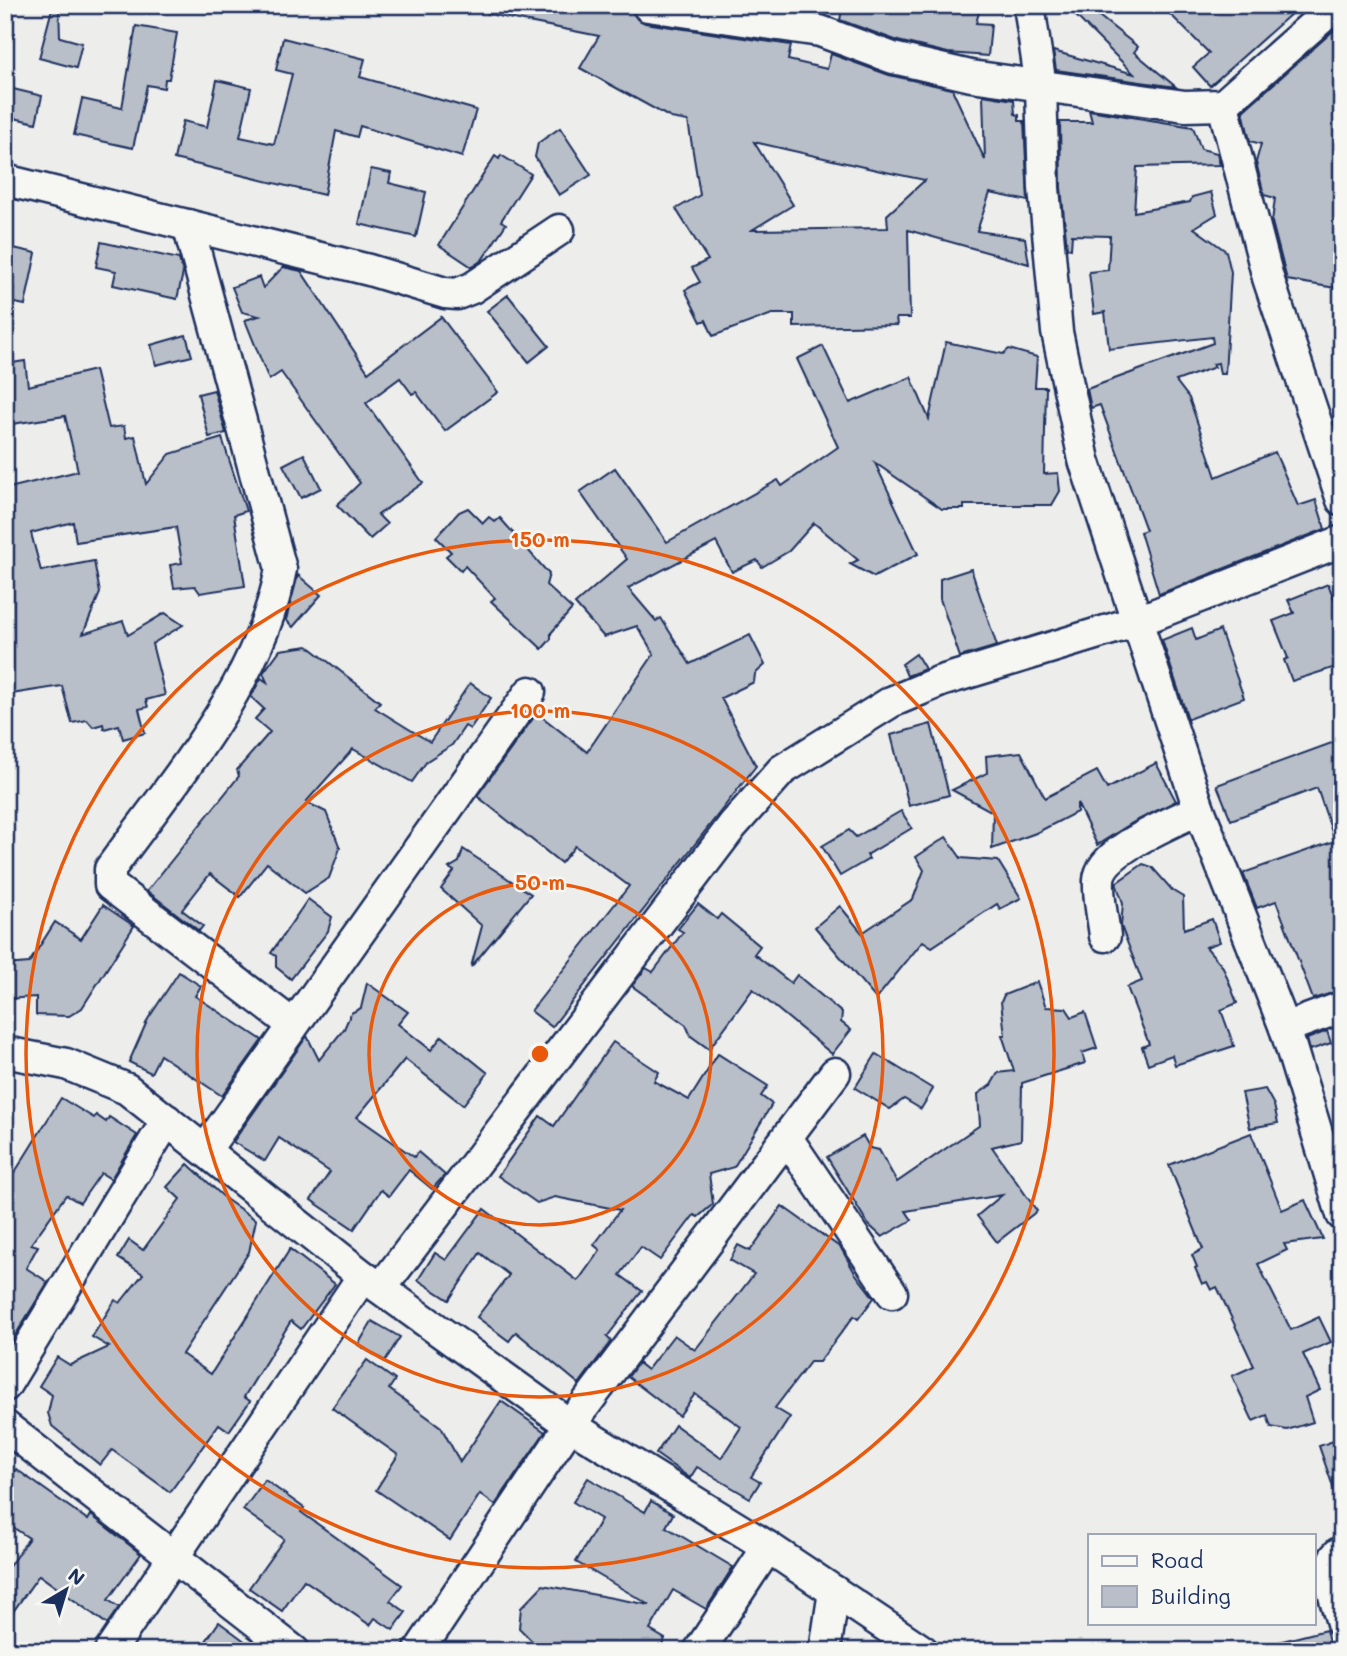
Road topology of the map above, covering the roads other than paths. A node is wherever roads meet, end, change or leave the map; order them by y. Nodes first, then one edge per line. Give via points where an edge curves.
1 (1029, 5) edge
2 (1336, 5) edge
3 (648, 6) edge
4 (1041, 87) junction
5 (1223, 106) junction
6 (5, 180) edge
7 (188, 225) junction
8 (559, 230) dead end
9 (1342, 500) edge
10 (1342, 541) edge
11 (1138, 621) junction
12 (530, 692) dead end
13 (1199, 809) junction
14 (1105, 936) dead end
15 (1342, 1007) edge
16 (293, 1024) junction
17 (1285, 1028) junction
18 (5, 1052) edge
19 (835, 1073) dead end
20 (167, 1120) junction
21 (787, 1138) junction
22 (206, 1149) junction
23 (1342, 1215) edge
24 (372, 1282) junction
25 (892, 1293) dead end
26 (5, 1386) edge
27 (570, 1425) junction
28 (5, 1426) edge
29 (768, 1547) junction
30 (1342, 1551) edge
31 (172, 1557) junction
32 (834, 1591) junction
33 (1342, 1623) edge
34 (110, 1651) edge
35 (294, 1651) edge
36 (419, 1651) edge
37 (699, 1651) edge
38 (825, 1651) edge
39 (923, 1651) edge

1 - 4 street
2 - 5 street
3 - 4 street via 820,30 893,58
4 - 5 street via 1185,106
4 - 11 street via 1044,198 1057,332 1084,460
5 - 9 street via 1268,278
6 - 7 street
7 - 8 street via 457,293 472,288
7 - 16 street via 281,569 242,677 218,719 110,869 110,886
10 - 11 street
11 - 13 street
11 - 24 street via 940,681 891,702 782,770 733,825
12 - 16 street
13 - 14 street via 1114,854 1102,865 1099,879
13 - 17 street
15 - 17 street
16 - 22 street
17 - 23 street
18 - 20 street via 93,1073 127,1089
19 - 21 street
20 - 22 street
20 - 26 street
21 - 25 street
21 - 27 street
22 - 24 street
24 - 27 street
24 - 31 street
27 - 29 street
27 - 36 street
28 - 31 street
29 - 32 street
29 - 37 street
30 - 33 street via 1330,1571
31 - 34 street
31 - 35 street
32 - 38 street
32 - 39 street

